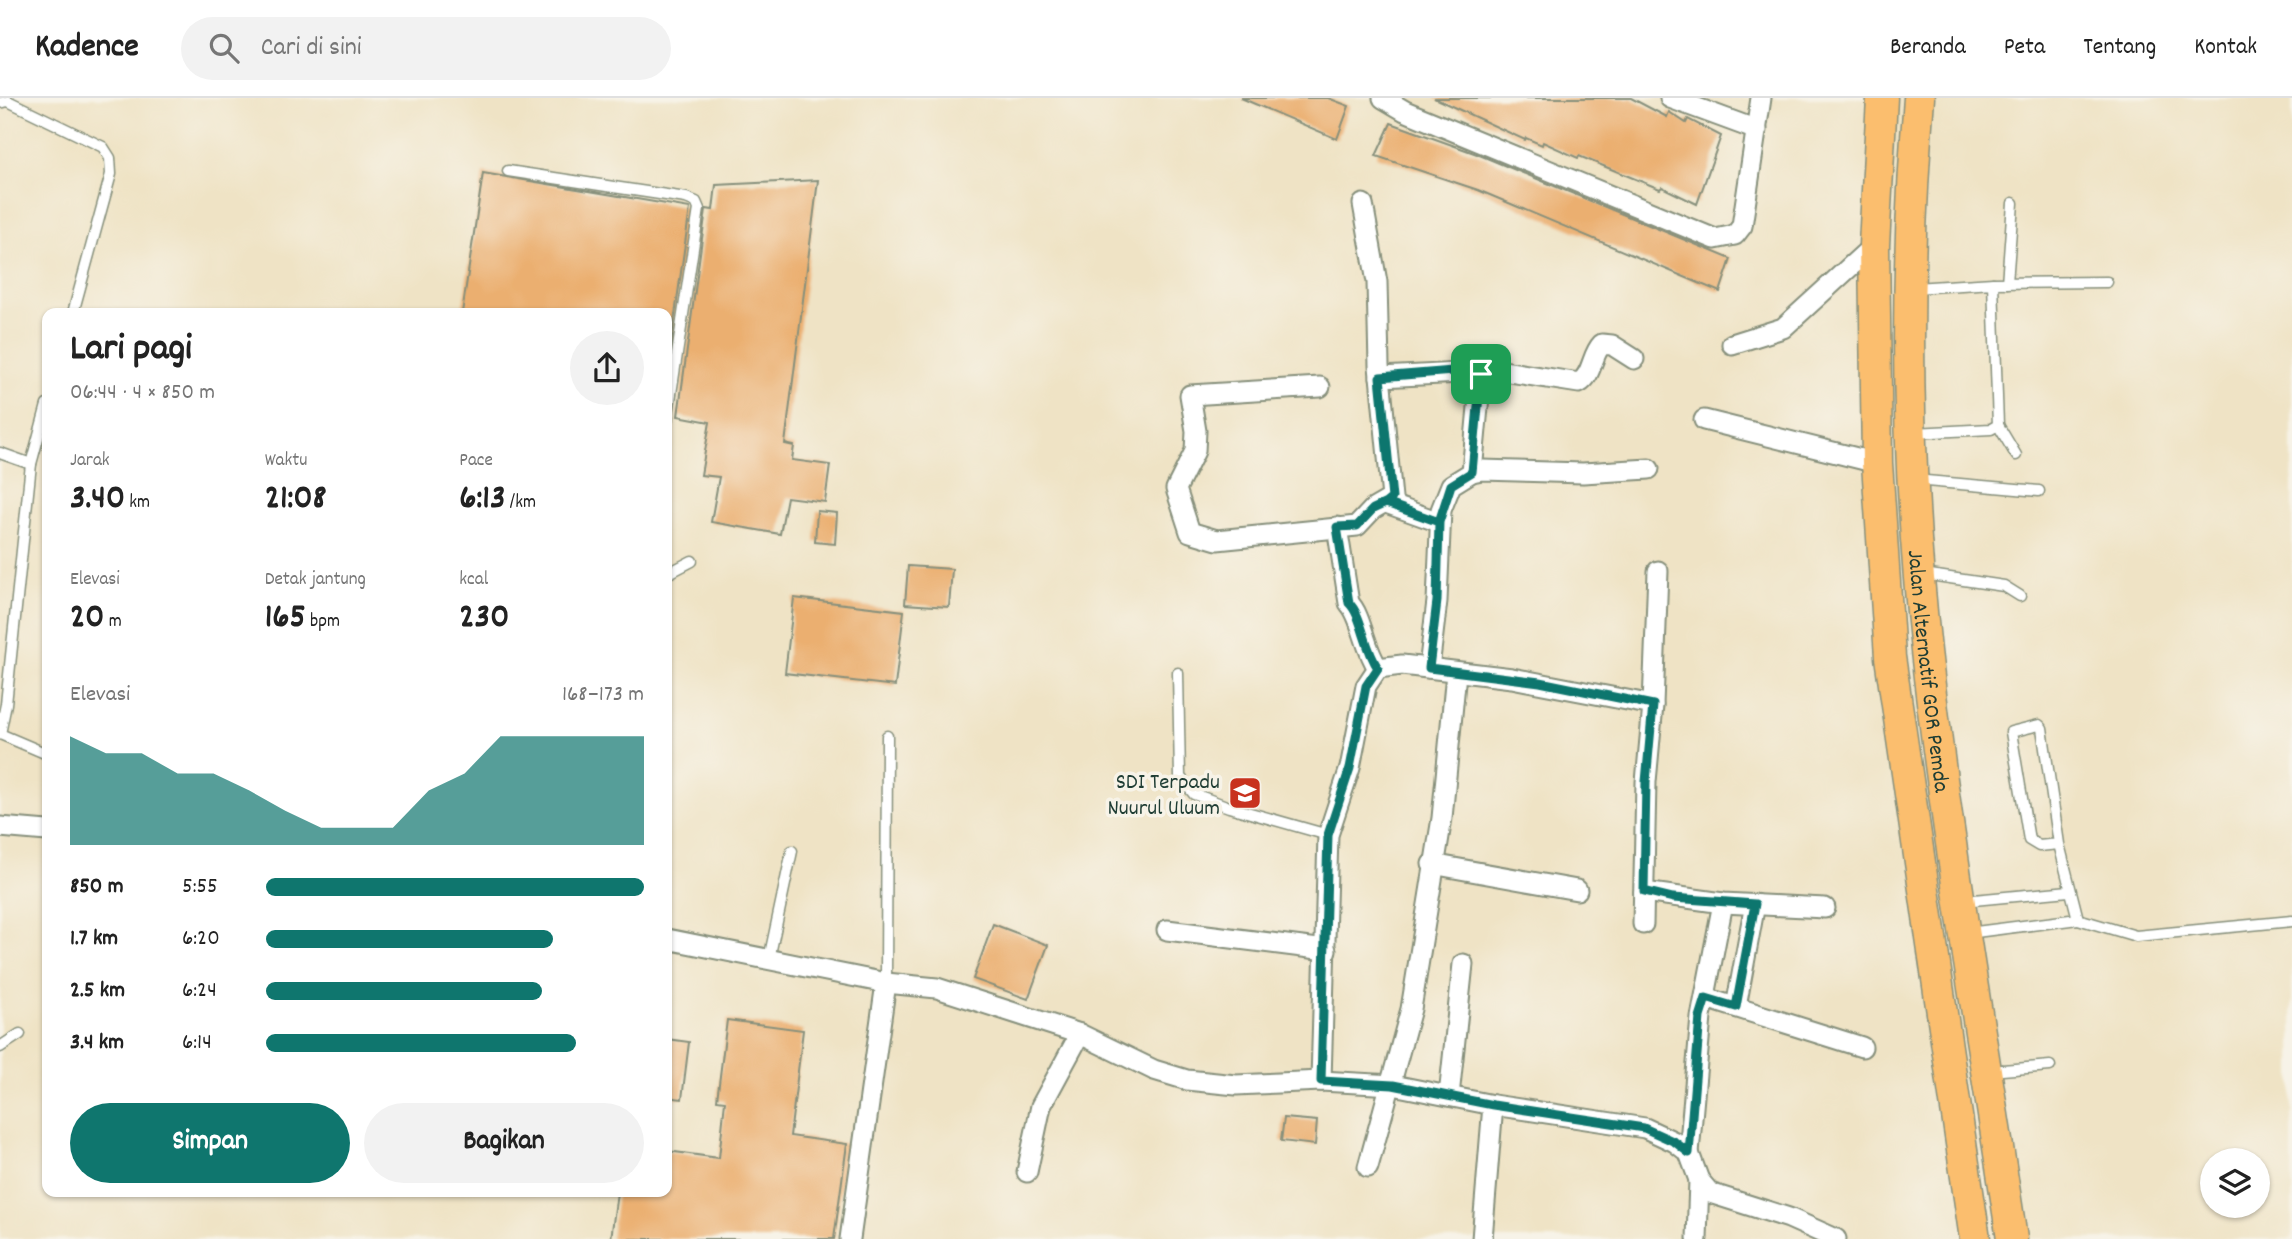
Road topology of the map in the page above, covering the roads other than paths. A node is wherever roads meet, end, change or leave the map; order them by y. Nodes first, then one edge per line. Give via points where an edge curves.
1 (1383, 98) edge
2 (1670, 98) edge
3 (1761, 98) edge
4 (1882, 98) edge
5 (1919, 98) edge
6 (0, 103) edge
7 (1410, 105) edge
8 (1757, 130) junction
9 (508, 171) dead end
10 (2013, 203) dead end
11 (1363, 204) dead end
12 (1874, 245) junction
13 (2107, 282) dead end
14 (1993, 283) junction
15 (2007, 283) junction
16 (1910, 288) junction
17 (74, 308) edge
18 (1732, 344) dead end
19 (1634, 359) dead end
20 (1481, 374) junction
21 (1380, 377) junction
22 (672, 387) edge
23 (1320, 387) dead end
24 (1704, 420) dead end
25 (42, 423) edge
26 (1998, 425) junction
27 (1912, 433) junction
28 (0, 453) edge
29 (2016, 455) dead end
30 (1877, 463) junction
31 (31, 464) junction
32 (1649, 469) dead end
33 (1472, 472) junction
34 (1914, 480) junction
35 (2039, 491) dead end
36 (1386, 503) junction
37 (1439, 522) junction
38 (1337, 527) junction
39 (692, 561) dead end
40 (672, 571) edge
41 (1658, 571) dead end
42 (1919, 573) junction
43 (2020, 596) dead end
44 (1378, 668) junction
45 (1429, 668) junction
46 (1178, 673) dead end
47 (1456, 673) junction
48 (1653, 705) junction
49 (887, 736) dead end
50 (42, 752) edge
51 (0, 827) edge
52 (42, 831) edge
53 (1328, 835) junction
54 (2059, 844) junction
55 (792, 851) dead end
56 (1432, 863) junction
57 (1577, 890) dead end
58 (1644, 891) junction
59 (2069, 891) junction
60 (1959, 901) junction
61 (1723, 903) junction
62 (1755, 904) junction
63 (1825, 908) dead end
64 (2078, 919) junction
65 (2292, 921) edge
66 (1643, 924) dead end
67 (1167, 930) dead end
68 (1964, 933) junction
69 (672, 940) edge
70 (1326, 950) junction
71 (769, 959) junction
72 (1463, 964) dead end
73 (886, 983) junction
74 (1706, 998) junction
75 (1736, 1007) junction
76 (20, 1034) dead end
77 (1080, 1034) junction
78 (0, 1047) edge
79 (1862, 1047) dead end
80 (2050, 1066) dead end
81 (1986, 1072) junction
82 (1321, 1081) junction
83 (1393, 1085) junction
84 (1449, 1096) junction
85 (1493, 1105) junction
86 (1689, 1153) junction
87 (1368, 1167) dead end
88 (1027, 1172) dead end
89 (1699, 1180) junction
90 (850, 1239) edge
91 (1482, 1239) edge
92 (1697, 1239) edge
93 (1836, 1239) edge
94 (1975, 1239) edge
95 (2012, 1239) edge

1 - 7 street
2 - 8 street
3 - 8 street
4 - 12 main road, Jalan Alternatif GOR Pemda
5 - 16 main road, Jalan Alternatif GOR Pemda via 1909,222
6 - 17 lane via 8,101 103,147 110,158 111,174
7 - 8 street via 1715,239 1728,239 1742,226
9 - 22 lane via 696,202 699,209
10 - 15 lane
11 - 21 street via 1377,282
12 - 18 street via 1783,328
12 - 30 main road, Jalan Alternatif GOR Pemda
13 - 15 lane
14 - 15 lane
14 - 16 lane
14 - 26 lane
16 - 27 main road, Jalan Alternatif GOR Pemda
19 - 20 street via 1602,344 1579,383 1503,371
20 - 21 street via 1453,371
20 - 33 street
21 - 36 street via 1392,498
23 - 38 street via 1190,395 1195,451 1175,489 1190,533 1203,538
24 - 30 street
25 - 31 lane
26 - 27 lane
26 - 29 lane
27 - 34 main road, Jalan Alternatif GOR Pemda
28 - 31 lane
30 - 94 main road, Jalan Alternatif GOR Pemda via 1889,657
31 - 50 lane via 0,734
32 - 33 street
33 - 37 street via 1451,485
34 - 35 lane
34 - 42 main road, Jalan Alternatif GOR Pemda
36 - 37 street
36 - 38 street via 1357,526
37 - 45 street
38 - 44 street via 1349,603 1356,609 1367,653
39 - 40 lane
41 - 48 street
42 - 43 lane via 2004,586
42 - 60 main road, Jalan Alternatif GOR Pemda
44 - 45 street via 1402,664
44 - 53 street via 1366,686 1350,768
45 - 47 street
46 - 53 lane via 1180,777 1194,794
47 - 48 street via 1521,679
47 - 56 street via 1442,818
48 - 58 street
49 - 73 lane
51 - 52 street
53 - 70 street
54 - 54 lane via 2039,846 2029,840 2011,732 2042,728
54 - 59 lane
55 - 71 lane
56 - 57 street
56 - 83 street via 1411,1009
58 - 61 street
58 - 66 street
59 - 60 lane
59 - 64 lane
60 - 68 main road, Jalan Alternatif GOR Pemda
61 - 62 street
61 - 74 street
62 - 63 street
62 - 75 street
64 - 65 lane via 2136,936
64 - 68 lane
67 - 70 street
68 - 81 main road, Jalan Alternatif GOR Pemda
69 - 71 street
70 - 82 street
71 - 73 street
72 - 84 street
73 - 77 street via 937,988
73 - 90 street
74 - 75 street
74 - 86 street via 1700,1017
75 - 79 street
76 - 78 lane
77 - 82 street via 1154,1070 1187,1080 1236,1085
77 - 88 street via 1041,1107
80 - 81 lane
81 - 95 main road, Jalan Alternatif GOR Pemda
82 - 83 street
83 - 84 street
83 - 87 street
84 - 85 street
85 - 86 street via 1644,1128
85 - 91 street
86 - 89 street
89 - 92 street
89 - 93 street via 1723,1200 1789,1218

